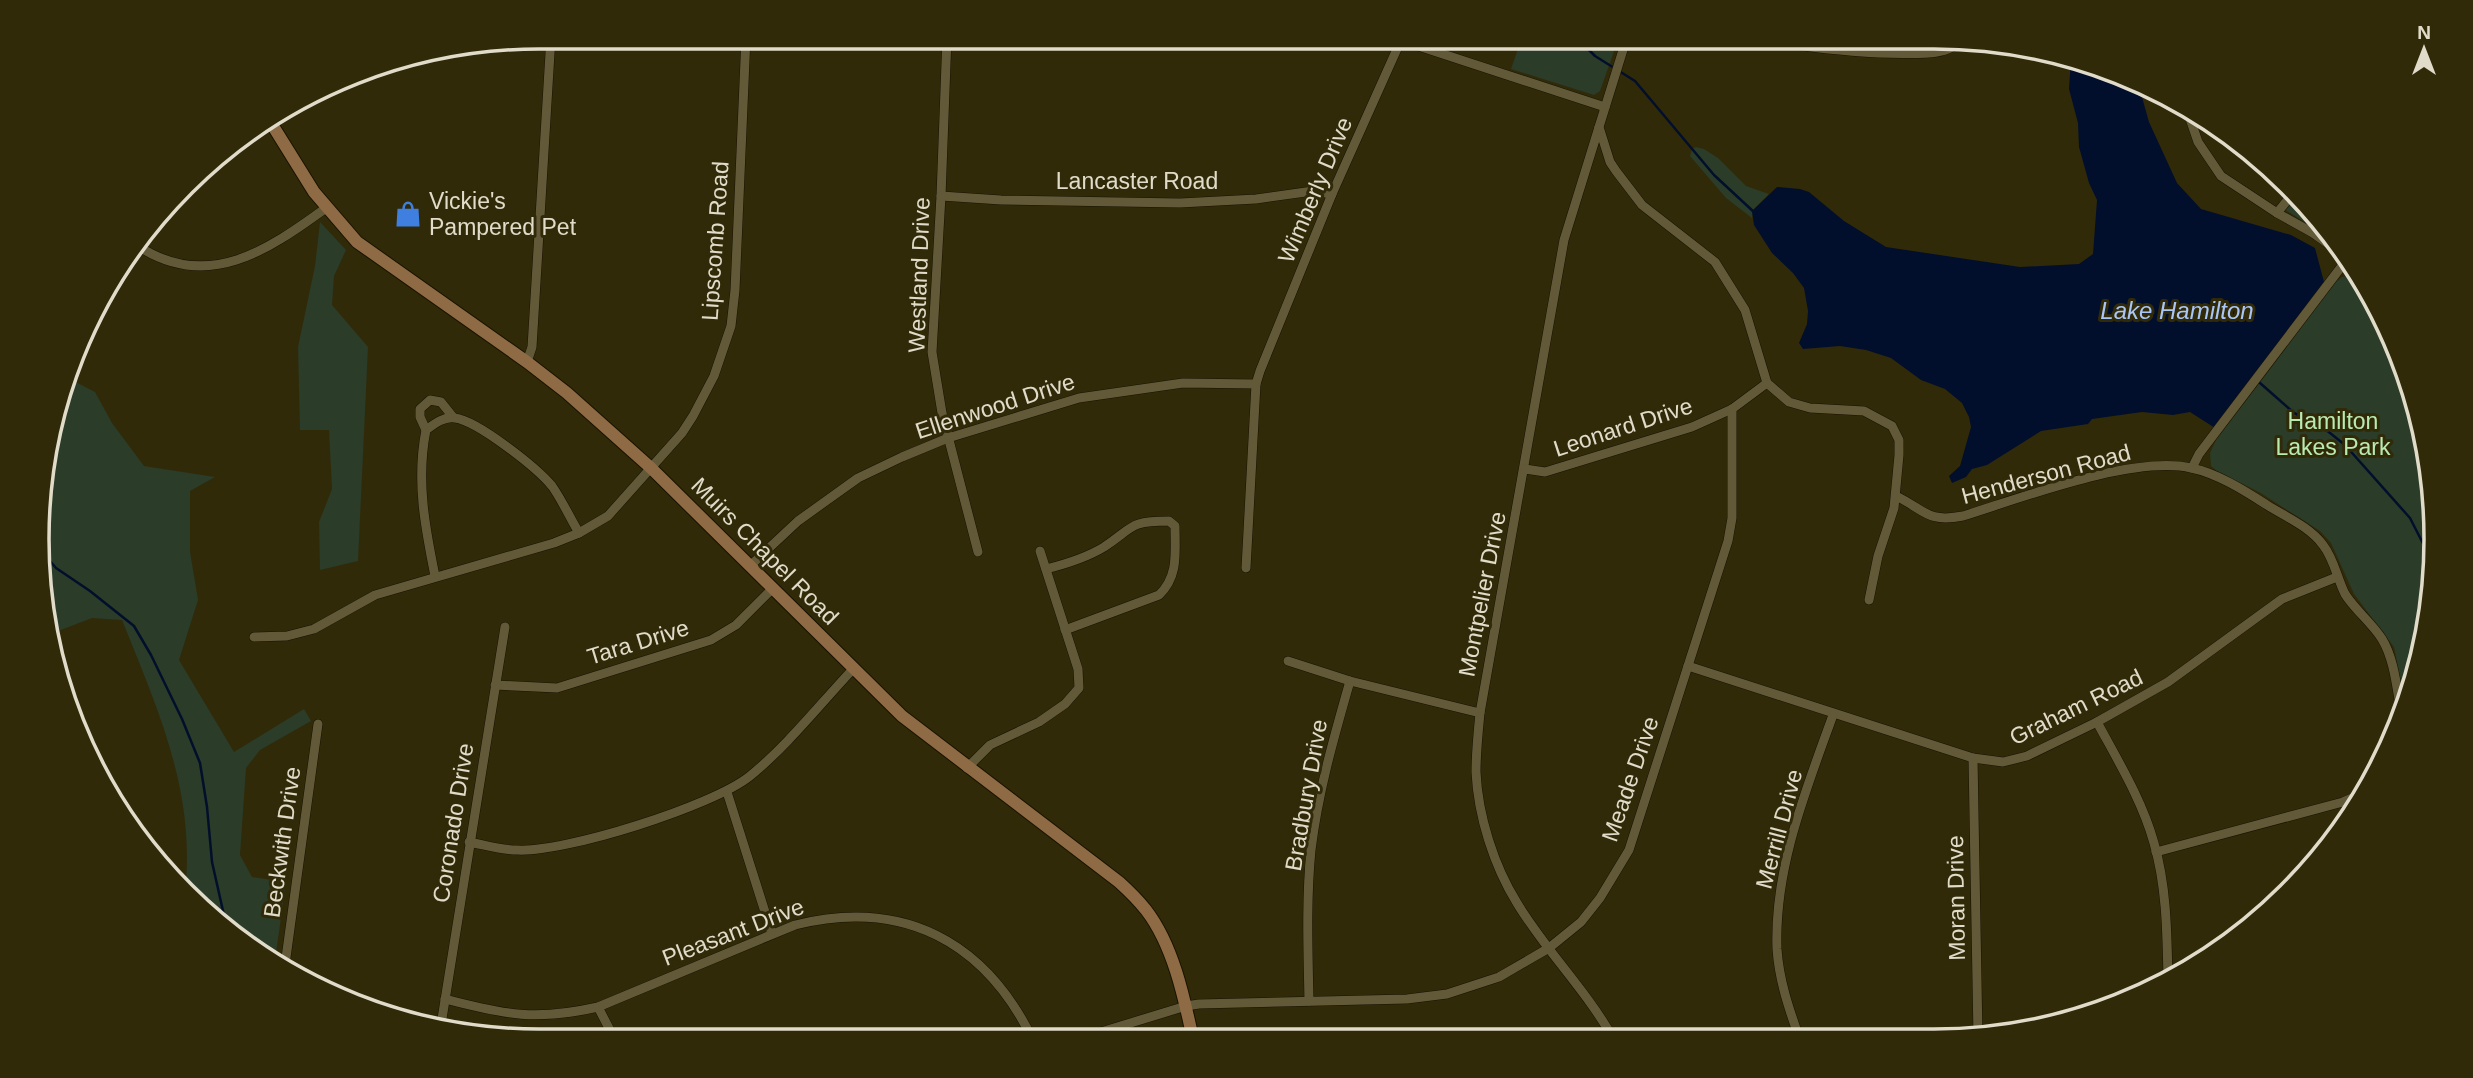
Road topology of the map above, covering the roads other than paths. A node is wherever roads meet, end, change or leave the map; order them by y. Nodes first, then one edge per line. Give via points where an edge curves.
1 (550, 49) edge
2 (746, 49) edge
3 (947, 49) edge
4 (1397, 49) edge
5 (1428, 49) edge
6 (1622, 49) edge
7 (1843, 49) edge
8 (1946, 49) edge
9 (1605, 107) junction
10 (2191, 123) edge
11 (1599, 127) junction
12 (274, 128) edge
13 (1332, 194) junction
14 (942, 196) junction
15 (2287, 200) edge
16 (326, 208) junction
17 (2277, 213) junction
18 (2321, 239) edge
19 (145, 249) edge
20 (2341, 267) edge
21 (527, 362) junction
22 (1256, 383) junction
23 (1767, 383) junction
24 (1732, 409) junction
25 (453, 417) junction
26 (426, 430) junction
27 (948, 438) junction
28 (651, 468) junction
29 (2192, 468) junction
30 (1525, 469) junction
31 (1896, 496) junction
32 (579, 533) junction
33 (1040, 551) dead end
34 (978, 552) dead end
35 (751, 565) junction
36 (1245, 568) dead end
37 (1046, 569) junction
38 (435, 576) junction
39 (2337, 577) junction
40 (773, 588) junction
41 (1869, 600) dead end
42 (505, 627) dead end
43 (1065, 630) junction
44 (254, 637) dead end
45 (1288, 661) dead end
46 (1688, 666) junction
47 (854, 668) junction
48 (1350, 681) junction
49 (495, 685) junction
50 (2398, 697) edge
51 (1480, 713) junction
52 (1833, 715) junction
53 (2097, 722) junction
54 (318, 724) dead end
55 (1973, 758) junction
56 (967, 768) junction
57 (727, 792) junction
58 (2348, 800) edge
59 (469, 842) junction
60 (2156, 852) junction
61 (772, 934) junction
62 (1549, 948) junction
63 (286, 958) edge
64 (2168, 969) edge
65 (445, 999) junction
66 (1308, 1001) junction
67 (1185, 1006) junction
68 (598, 1007) junction
69 (442, 1020) edge
70 (1978, 1027) edge
71 (609, 1029) edge
72 (1028, 1029) edge
73 (1111, 1029) edge
74 (1191, 1029) edge
75 (1608, 1029) edge
76 (1796, 1029) edge

1 - 21 street via 532,347
2 - 28 street, Lipscomb Road via 731,326 714,376 693,416
3 - 14 street, Westland Drive
4 - 13 street, Wimberly Drive
5 - 9 street
6 - 9 street
7 - 8 street via 1920,54
9 - 11 street
10 - 17 street via 2198,142 2221,176
11 - 23 street via 1610,162 1642,205 1715,262 1731,285 1745,310
11 - 30 street, Montpelier Drive via 1564,240
12 - 16 main road, Muirs Chapel Road
13 - 14 street, Lancaster Road via 1313,191 1180,203
13 - 22 street, Wimberly Drive
14 - 27 street, Westland Drive via 932,352
15 - 17 street
16 - 19 street via 255,254 227,264 176,263
16 - 21 main road, Muirs Chapel Road via 356,242
17 - 18 street
20 - 29 street
21 - 28 main road, Muirs Chapel Road
22 - 27 street, Ellenwood Drive via 1183,383 1105,393
22 - 36 street
23 - 24 street
23 - 31 street via 1789,402 1864,411 1892,426 1899,440
24 - 30 street, Leonard Drive via 1692,427 1567,466 1545,472
24 - 46 street, Meade Drive via 1732,518
25 - 26 street
25 - 26 street via 441,402 429,400 420,409
25 - 32 street via 519,455 552,486
26 - 38 street via 421,472 424,521
27 - 34 street, Westland Drive
27 - 35 street, Ellenwood Drive via 858,478 798,521
28 - 32 street, Lipscomb Road via 608,516
28 - 35 main road, Muirs Chapel Road
29 - 31 street, Henderson Road via 2138,468 1945,520 1926,516
29 - 39 street, Henderson Road via 2233,485 2314,534
30 - 51 street, Montpelier Drive
31 - 41 street
32 - 38 street, Lipscomb Road
33 - 37 street
35 - 40 main road, Muirs Chapel Road
37 - 43 street
37 - 43 street via 1103,547 1135,524 1169,521 1175,526 1174,572 1159,595
38 - 44 street, Lipscomb Road via 375,595 314,629
39 - 50 street, Henderson Road via 2347,597 2381,636
39 - 53 street, Graham Road via 2282,599 2168,682
40 - 47 main road, Muirs Chapel Road
40 - 49 street, Tara Drive via 736,625 711,640 557,688
42 - 49 street, Coronado Drive
43 - 56 street via 1078,668 1079,688 1039,722 990,745
45 - 48 street
46 - 52 street, Graham Road
46 - 62 street, Meade Drive via 1629,850 1581,922
47 - 56 main road, Muirs Chapel Road via 902,716
47 - 57 street via 765,762
48 - 51 street
48 - 66 street, Bradbury Drive via 1328,759 1311,849
49 - 59 street, Coronado Drive
51 - 62 street, Montpelier Drive via 1476,774 1492,851 1517,903
52 - 55 street, Graham Road
52 - 76 street, Merrill Drive via 1789,846 1779,907 1777,951
53 - 55 street, Graham Road via 2027,756 2003,762
53 - 60 street via 2144,816
54 - 63 street, Beckwith Drive
55 - 70 street, Moran Drive
56 - 67 main road, Muirs Chapel Road via 1132,894 1158,930
57 - 59 street via 658,818 548,847 518,850
57 - 61 street
58 - 60 street
59 - 65 street, Coronado Drive
60 - 64 street via 2167,923
61 - 68 street, Pleasant Drive
61 - 72 street, Pleasant Drive via 823,918 876,917 909,924 935,934 980,964 1018,1010
62 - 66 street, Meade Drive via 1499,977 1447,994
62 - 75 street, Montpelier Drive
65 - 68 street, Pleasant Drive via 517,1015 568,1014
65 - 69 street, Coronado Drive
66 - 67 street, Meade Drive
67 - 73 street, Meade Drive
67 - 74 main road, Muirs Chapel Road
68 - 71 street

